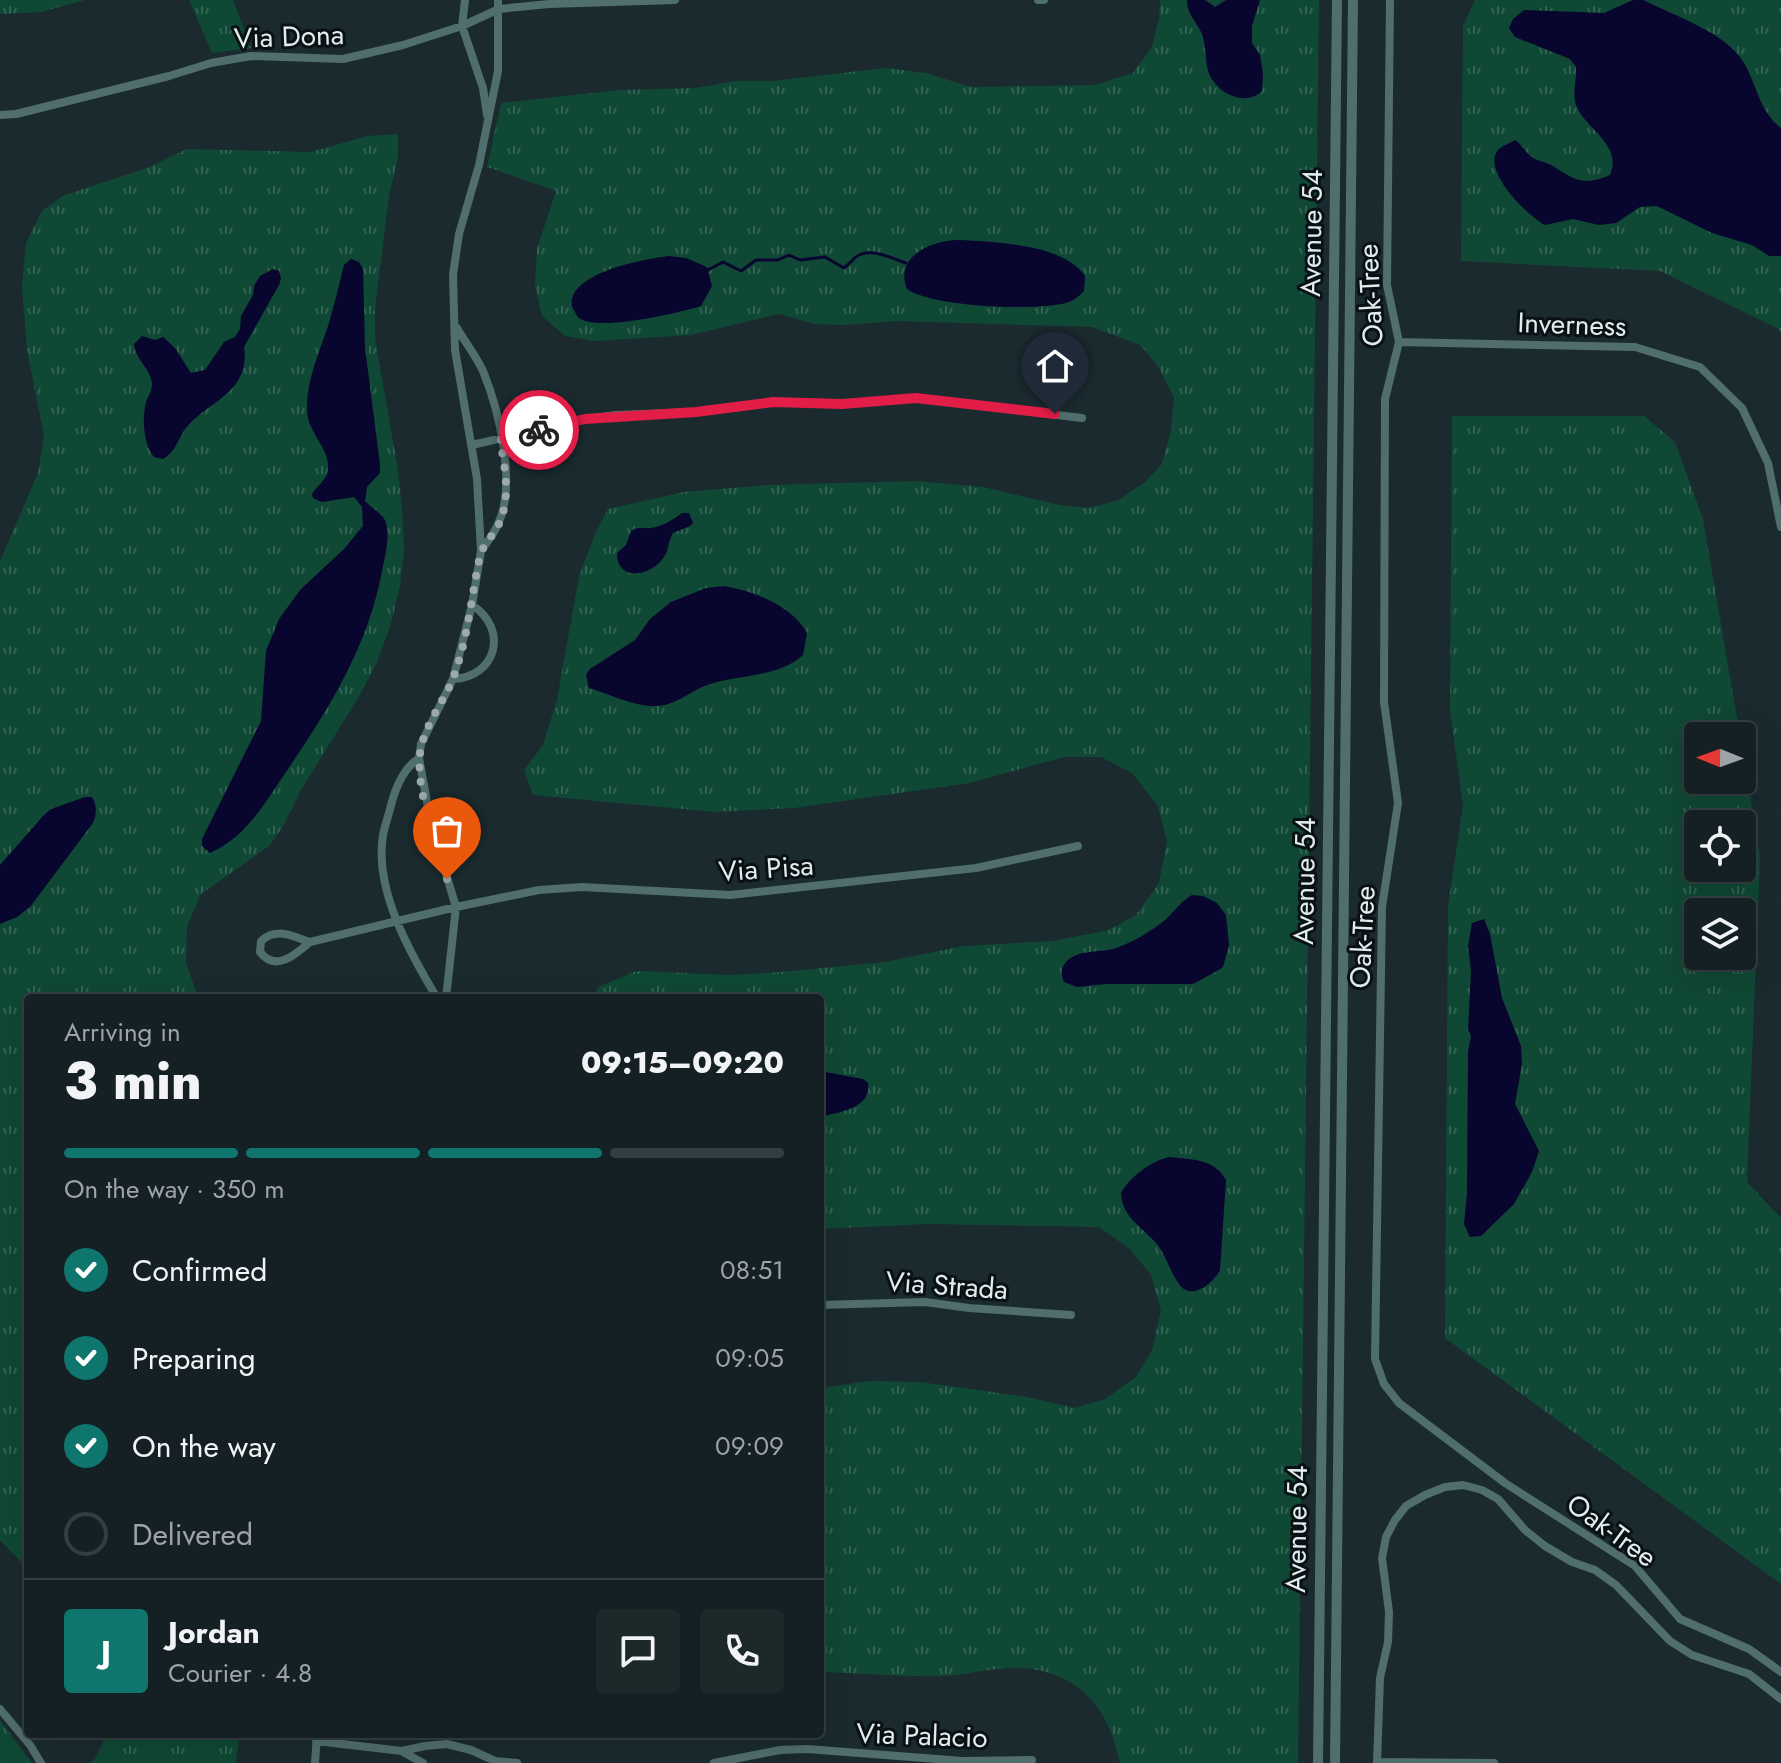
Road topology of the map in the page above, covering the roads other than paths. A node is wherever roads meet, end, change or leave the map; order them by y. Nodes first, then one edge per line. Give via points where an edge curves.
1 (465, 0) edge
2 (675, 0) edge
3 (1337, 0) edge
4 (1353, 0) edge
5 (1390, 0) edge
6 (499, 5) edge
7 (462, 26) junction
8 (0, 115) edge
9 (488, 125) junction
10 (455, 325) junction
11 (1399, 342) junction
12 (1082, 418) dead end
13 (500, 440) junction
14 (472, 445) junction
15 (1781, 527) edge
16 (481, 551) junction
17 (472, 605) junction
18 (453, 679) junction
19 (419, 758) junction
20 (1078, 846) dead end
21 (456, 907) junction
22 (397, 921) junction
23 (310, 942) junction
24 (435, 994) edge
25 (446, 994) edge
26 (824, 1305) edge
27 (1071, 1315) dead end
28 (1781, 1672) edge
29 (1781, 1699) edge
30 (0, 1709) edge
31 (24, 1738) edge
32 (24, 1738) edge
33 (316, 1738) edge
34 (402, 1751) junction
35 (1032, 1760) dead end
36 (493, 1762) edge
37 (41, 1763) edge
38 (315, 1763) edge
39 (423, 1763) edge
40 (517, 1763) edge
41 (714, 1763) edge
42 (1318, 1763) edge
43 (1335, 1763) edge
44 (1377, 1763) edge
45 (1494, 1763) edge

1 - 7 street
2 - 6 street, Via Dona
3 - 42 street, Avenue 54
4 - 43 street, Avenue 54
5 - 11 street, Oak-Tree via 1387,285
6 - 7 street, Via Dona
6 - 9 street via 498,71
7 - 8 street, Via Dona via 343,59 272,54 211,63
7 - 9 street via 483,88
9 - 10 street via 459,234 453,275
10 - 13 street via 482,370
10 - 14 street
11 - 15 street, Inverness via 1635,347 1700,367 1742,408 1768,463
11 - 28 street, Oak-Tree via 1385,399 1384,702 1398,803 1382,907 1375,1359 1384,1384 1399,1403 1505,1483 1635,1566 1680,1619 1749,1649
12 - 13 street via 916,398 773,402 585,419
13 - 14 street
13 - 16 street via 506,497 499,524
14 - 16 street
16 - 17 street
17 - 18 street
17 - 18 street via 490,621 491,657 472,675
18 - 19 street
19 - 21 street via 431,824
19 - 22 street via 409,764 395,790 383,837 384,876
20 - 21 street, Via Pisa via 976,868 754,893 582,887
21 - 22 street, Via Pisa
21 - 25 street
22 - 23 street, Via Pisa
22 - 24 street
23 - 23 street via 271,933 261,941 260,952 279,962
26 - 27 street, Via Strada via 925,1302
29 - 44 street via 1749,1674 1692,1655 1670,1641 1616,1585 1545,1546 1498,1499 1463,1485 1445,1487 1406,1506 1386,1537 1382,1558 1388,1642 1380,1678
30 - 31 street
32 - 37 street
33 - 34 street
33 - 38 street
34 - 36 street via 447,1744
34 - 39 street
35 - 41 street, Via Palacio via 963,1761 807,1749
36 - 40 street
44 - 45 street

